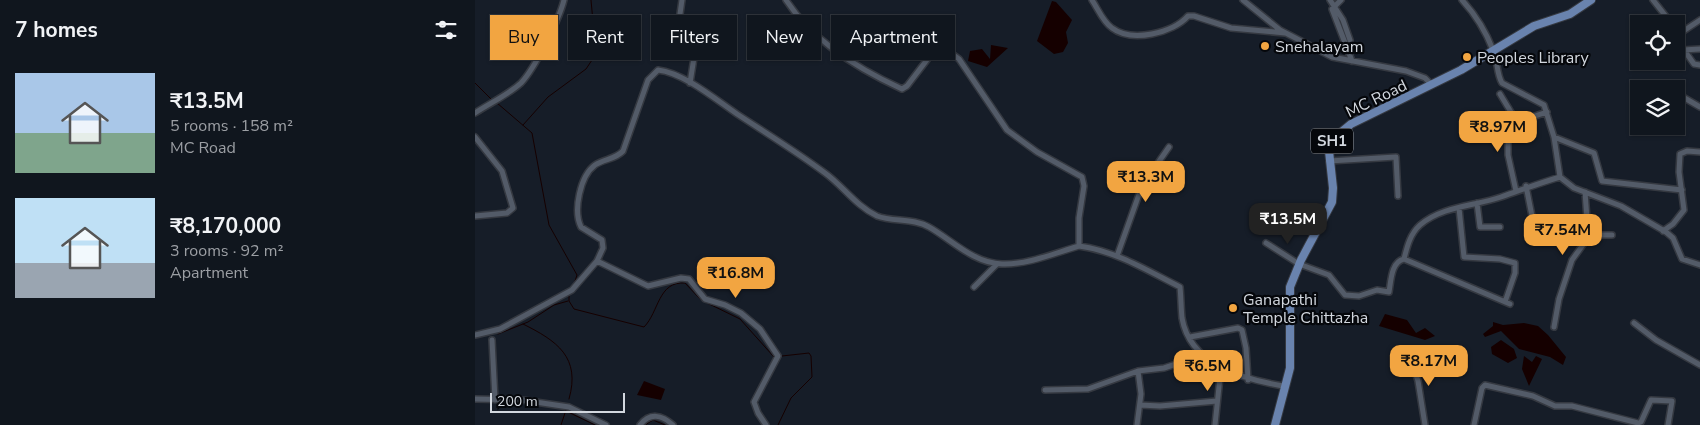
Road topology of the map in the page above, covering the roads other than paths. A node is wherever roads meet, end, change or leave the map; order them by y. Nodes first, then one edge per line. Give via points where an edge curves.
1 (564, 0) edge
2 (682, 0) edge
3 (786, 0) edge
4 (1092, 0) edge
5 (1243, 0) edge
6 (1330, 0) edge
7 (1341, 0) edge
8 (1462, 0) edge
9 (1591, 0) edge
10 (1653, 0) edge
11 (1334, 5) junction
12 (1665, 15) edge
13 (1700, 20) edge
14 (1685, 31) edge
15 (1285, 33) junction
16 (1350, 40) dead end
17 (1700, 49) edge
18 (1493, 50) junction
19 (1685, 50) edge
20 (1685, 53) edge
21 (1352, 61) junction
22 (1700, 65) edge
23 (690, 83) junction
24 (1432, 86) junction
25 (1500, 94) dead end
26 (1685, 98) edge
27 (1700, 107) edge
28 (1547, 112) junction
29 (475, 113) edge
30 (1517, 122) junction
31 (475, 137) edge
32 (1554, 137) junction
33 (1169, 147) dead end
34 (1700, 152) edge
35 (1329, 161) junction
36 (1560, 177) junction
37 (1526, 186) junction
38 (1516, 190) junction
39 (1682, 190) junction
40 (1585, 192) junction
41 (1398, 196) dead end
42 (1477, 203) junction
43 (1459, 208) junction
44 (475, 216) edge
45 (1500, 227) dead end
46 (1663, 230) junction
47 (1586, 235) junction
48 (1612, 235) dead end
49 (1266, 243) dead end
50 (1079, 246) junction
51 (1117, 256) junction
52 (1404, 259) junction
53 (597, 261) junction
54 (997, 264) junction
55 (1299, 264) junction
56 (1700, 265) edge
57 (974, 287) dead end
58 (1634, 323) dead end
59 (1554, 327) dead end
60 (475, 334) edge
61 (1190, 337) junction
62 (492, 340) dead end
63 (1204, 354) junction
64 (1409, 354) dead end
65 (1700, 365) edge
66 (1224, 369) junction
67 (1138, 371) junction
68 (1247, 380) junction
69 (1283, 386) junction
70 (1045, 390) dead end
71 (475, 399) edge
72 (495, 400) junction
73 (1217, 401) junction
74 (1140, 405) junction
75 (607, 425) edge
76 (641, 425) edge
77 (673, 425) edge
78 (766, 425) edge
79 (1137, 425) edge
80 (1215, 425) edge
81 (1275, 425) edge
82 (1425, 425) edge
83 (1473, 425) edge
84 (1669, 425) edge

1 - 29 street via 558,18 522,81
2 - 23 street via 678,28 696,45
3 - 50 street via 805,26 873,75 902,89 936,48 942,47 954,55 1007,130 1037,152 1082,177
4 - 15 street via 1113,29 1135,35 1168,29 1182,23 1188,16 1231,28
5 - 15 street
6 - 11 street
7 - 11 street
8 - 18 street via 1477,19
9 - 18 main road, MC Road / SH1 via 1570,14 1535,26
10 - 12 street
11 - 16 street
11 - 21 street via 1332,10
13 - 14 street
15 - 21 street via 1332,57
17 - 19 street
18 - 24 main road, MC Road / SH1
18 - 28 street via 1502,83 1544,105
20 - 22 street via 1694,64
21 - 24 street via 1415,74
23 - 53 street via 671,73 654,72 648,80 623,151 593,166 588,173 579,195 577,216 581,228 602,240 603,248
23 - 54 street via 825,173 867,210 878,216 929,227 960,250
24 - 35 main road, MC Road / SH1 via 1351,124 1334,138
25 - 30 street
26 - 27 street
28 - 30 street
28 - 32 street
30 - 38 street via 1508,134 1508,155
31 - 44 street via 503,171 513,208 507,212
32 - 36 street
32 - 39 street via 1594,153 1602,181
33 - 51 street via 1142,186
34 - 39 street via 1680,154
35 - 41 street via 1396,157
35 - 55 main road, MC Road / SH1 via 1332,202
36 - 37 street
36 - 40 street
37 - 38 street
37 - 47 street via 1537,241
38 - 42 street
39 - 46 street via 1685,210
40 - 46 street via 1621,206
40 - 47 street
42 - 43 street
42 - 45 street via 1480,228
43 - 52 street via 1420,225 1409,240
43 - 52 street via 1465,257 1515,263 1507,303
46 - 56 street via 1673,238 1682,259
47 - 48 street
47 - 59 street via 1585,242 1572,260
49 - 55 street
50 - 51 street
50 - 54 street via 1021,262
51 - 61 street via 1180,287 1183,319
52 - 55 street via 1395,266 1389,292 1372,290 1351,297 1345,295 1329,275
53 - 60 street via 572,290 500,330
53 - 78 street via 649,286 689,279 705,299 741,313 761,329 778,356 754,402
54 - 57 street
55 - 69 main road, MC Road / SH1 via 1290,287 1290,368
58 - 65 street via 1656,340
61 - 63 street
61 - 68 street via 1238,328 1242,330
62 - 72 street
63 - 66 street
63 - 67 street via 1164,368
64 - 82 street via 1418,380
66 - 68 street
66 - 73 street
67 - 70 street via 1088,389
67 - 74 street
68 - 69 street
69 - 81 main road, MC Road / SH1
71 - 72 street
72 - 75 street via 522,400 569,408
73 - 74 street
73 - 80 street
74 - 79 street
76 - 77 street via 647,417 655,416 665,418
83 - 84 street via 1485,385 1536,397 1555,406 1572,406 1638,423 1651,400 1672,401

